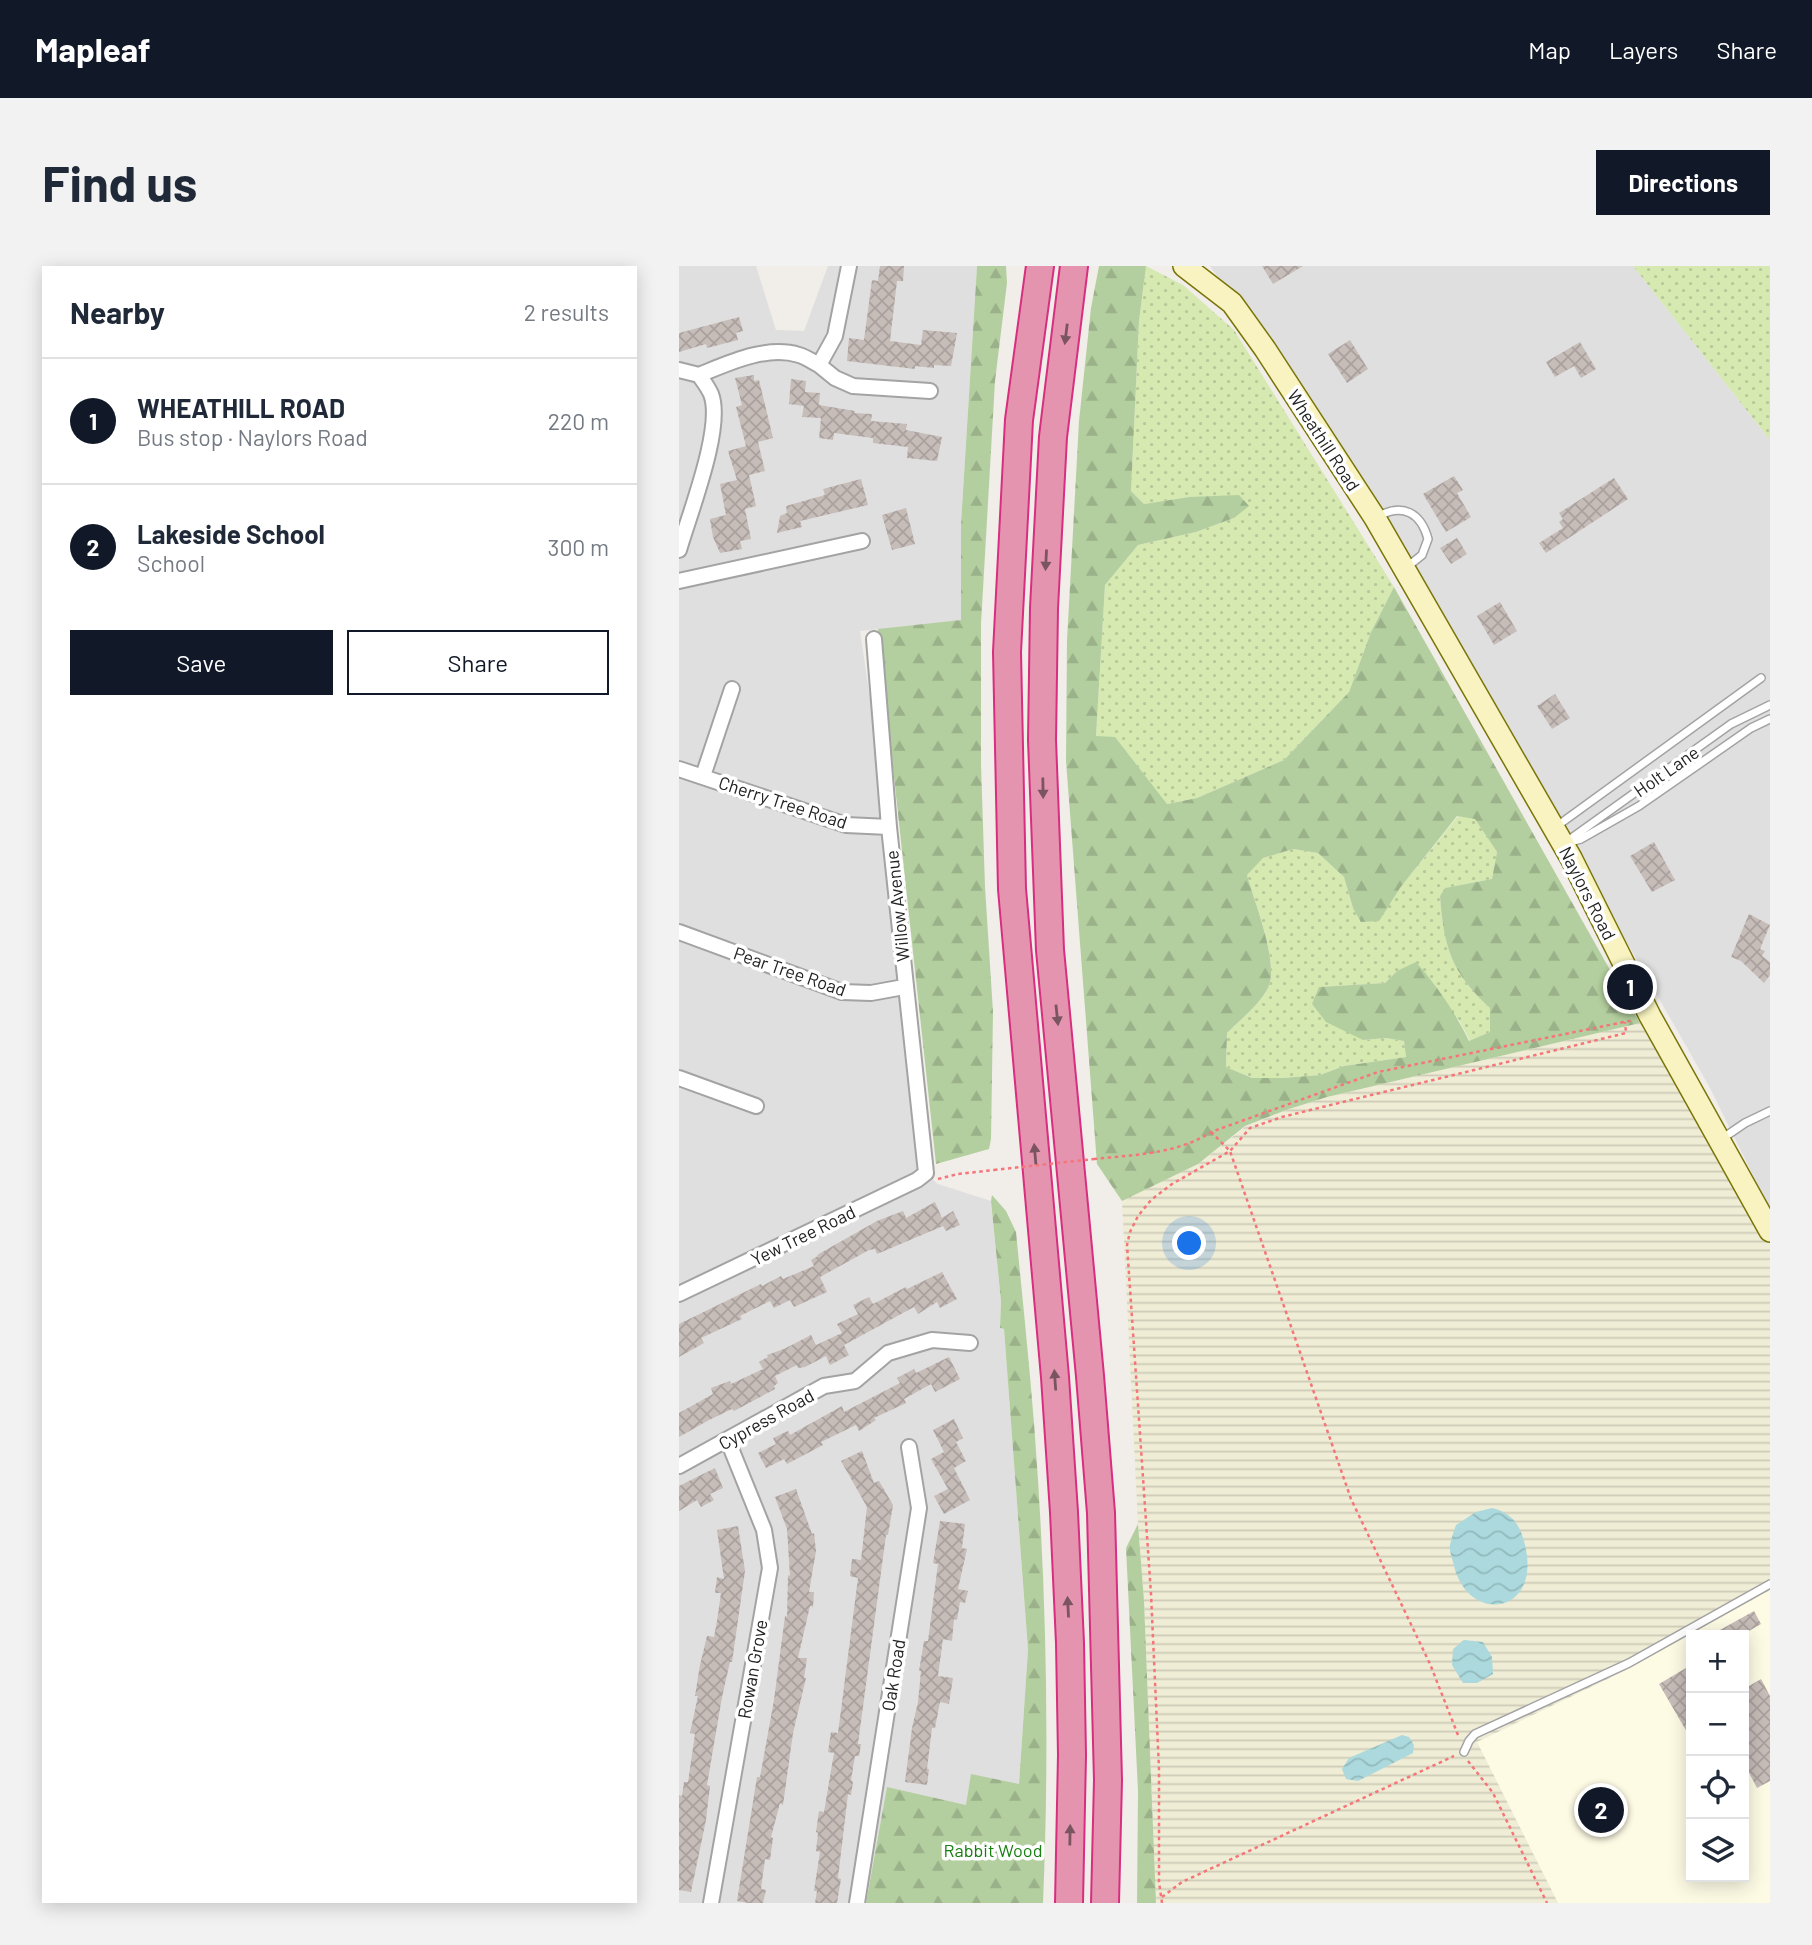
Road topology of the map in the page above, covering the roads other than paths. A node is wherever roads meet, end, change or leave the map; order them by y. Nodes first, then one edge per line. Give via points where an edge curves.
1 (849, 266) edge
2 (1040, 266) edge
3 (1074, 266) edge
4 (1184, 266) edge
5 (819, 365) junction
6 (679, 370) edge
7 (699, 375) junction
8 (930, 391) dead end
9 (1375, 518) junction
10 (862, 541) dead end
11 (679, 550) edge
12 (1404, 570) junction
13 (679, 581) edge
14 (1440, 633) joint
15 (874, 639) dead end
16 (1761, 677) dead end
17 (732, 689) dead end
18 (1770, 705) edge
19 (1770, 719) edge
20 (679, 769) edge
21 (703, 776) junction
22 (889, 827) junction
23 (1561, 839) junction
24 (680, 936) edge
25 (904, 987) junction
26 (679, 1079) edge
27 (756, 1105) dead end
28 (1770, 1111) edge
29 (1719, 1141) junction
30 (932, 1176) joint
31 (1770, 1231) edge
32 (679, 1294) edge
33 (970, 1343) dead end
34 (728, 1441) junction
35 (909, 1447) dead end
36 (679, 1466) edge
37 (1770, 1584) edge
38 (1464, 1752) road end
39 (711, 1903) edge
40 (857, 1903) edge
41 (1069, 1903) edge
42 (1105, 1903) edge

1 - 5 street via 835,336
41 -> 2 highway via 1072,1755 1064,1512 1012,889 1007,652 1019,420
3 -> 42 highway via 1053,437 1042,740 1050,950 1101,1513 1108,1780
4 - 9 street, Wheathill Road via 1232,303
5 - 7 street via 798,355 770,354 745,357
5 - 8 street via 853,386
6 - 7 street
7 - 11 street via 711,395 710,446
9 - 12 street, Wheathill Road
9 - 12 lane via 1405,510 1421,522 1428,539 1426,547
10 - 13 street
12 - 14 street, Wheathill Road
14 - 23 street, Naylors Road
15 - 22 street, Willow Avenue
16 - 23 lane
17 - 21 street
18 - 23 lane, Holt Lane via 1731,724
19 - 23 lane, Holt Lane via 1581,839
20 - 21 street, Cherry Tree Road
21 - 22 street, Cherry Tree Road via 846,825
22 - 25 street, Willow Avenue
23 - 29 street, Naylors Road
24 - 25 street, Pear Tree Road via 842,992
25 - 30 street, Willow Avenue
26 - 27 street
28 - 29 lane
29 - 31 street, Naylors Road
30 - 32 street, Yew Tree Road
33 - 34 street, Cypress Road via 932,1340 888,1353 855,1381 824,1386
34 - 36 street, Cypress Road
34 - 39 street, Rowan Grove via 764,1530 770,1568
35 - 40 street, Oak Road via 919,1508
37 - 38 lane via 1629,1663 1475,1734

